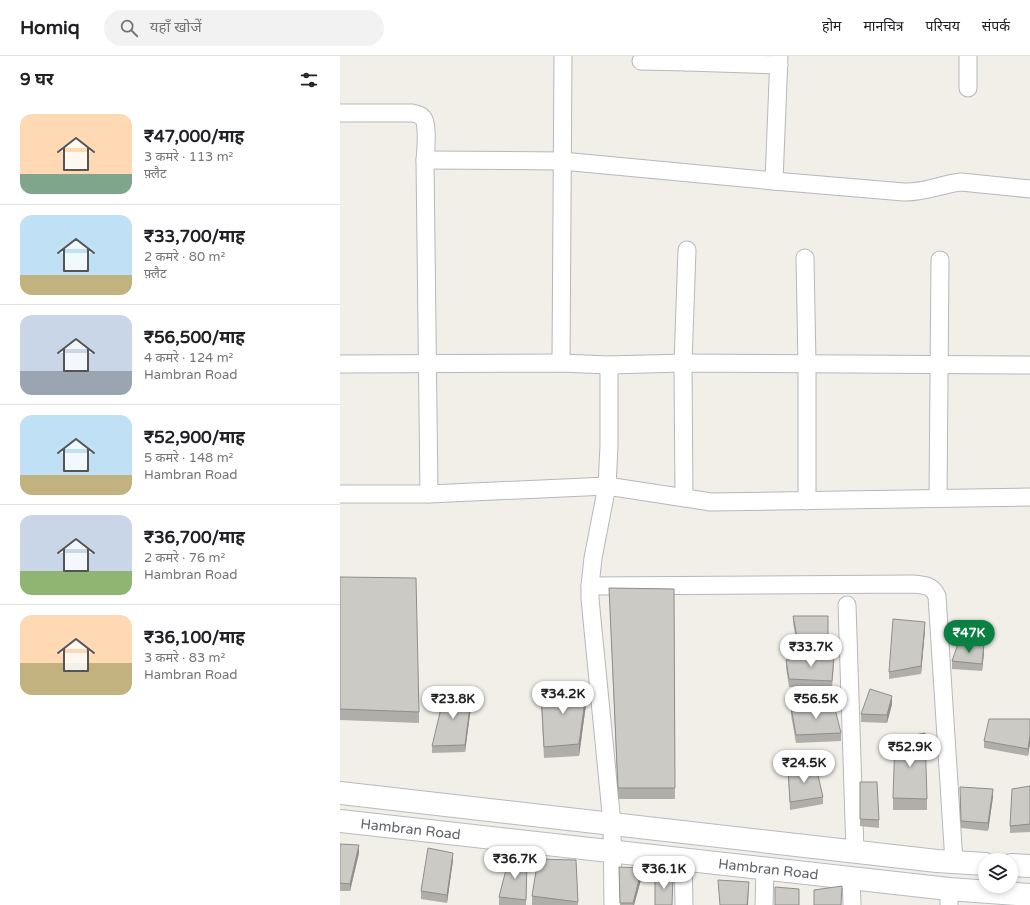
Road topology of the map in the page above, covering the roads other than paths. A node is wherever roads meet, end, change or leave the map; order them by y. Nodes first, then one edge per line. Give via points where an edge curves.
1 (563, 56) edge
2 (968, 56) edge
3 (687, 59) edge
4 (779, 60) edge
5 (641, 61) dead end
6 (968, 88) dead end
7 (340, 113) edge
8 (426, 160) junction
9 (562, 160) junction
10 (774, 181) junction
11 (1030, 189) edge
12 (687, 250) dead end
13 (806, 258) dead end
14 (940, 260) dead end
15 (428, 363) junction
16 (561, 363) junction
17 (683, 363) junction
18 (340, 364) edge
19 (807, 364) junction
20 (939, 364) junction
21 (609, 365) junction
22 (1030, 365) edge
23 (605, 493) junction
24 (340, 494) edge
25 (429, 494) junction
26 (1030, 497) edge
27 (684, 498) junction
28 (938, 498) junction
29 (807, 501) junction
30 (590, 586) junction
31 (847, 605) dead end
32 (340, 793) edge
33 (340, 821) edge
34 (612, 823) junction
35 (612, 851) junction
36 (855, 852) junction
37 (682, 859) junction
38 (954, 862) junction
39 (978, 864) edge
40 (1018, 865) edge
41 (1030, 866) edge
42 (765, 869) junction
43 (852, 878) junction
44 (1030, 895) edge
45 (949, 897) edge
46 (613, 905) edge
47 (684, 905) edge
48 (764, 905) edge
49 (852, 905) edge

1 - 9 street
2 - 6 street
3 - 4 street
3 - 5 street
4 - 10 street
7 - 8 street via 422,116 426,127
8 - 9 street
8 - 15 street
9 - 10 street
9 - 16 street
10 - 11 street via 913,192 961,182
12 - 17 street
13 - 19 street
14 - 20 street
15 - 16 street
15 - 18 street
15 - 25 street
16 - 21 street
17 - 19 street
17 - 21 street
17 - 27 street
19 - 20 street
19 - 29 street
20 - 22 street
20 - 28 street
21 - 23 street via 609,446
23 - 25 street
23 - 27 street
23 - 30 street
24 - 25 street
26 - 28 street
27 - 29 street via 711,502
28 - 29 street
30 - 34 street
30 - 38 street via 914,584 931,587 937,596
31 - 36 street
32 - 34 main road, Hambran Road
33 - 35 main road, Hambran Road
34 - 35 street
34 - 36 main road, Hambran Road
35 - 37 main road, Hambran Road
35 - 46 street
36 - 38 main road, Hambran Road
37 - 42 main road, Hambran Road
37 - 47 street
38 - 39 main road, Hambran Road
40 - 41 main road
42 - 43 main road, Hambran Road
42 - 48 street
43 - 45 main road, Hambran Road
43 - 49 street
44 - 45 main road, Hambran Road

